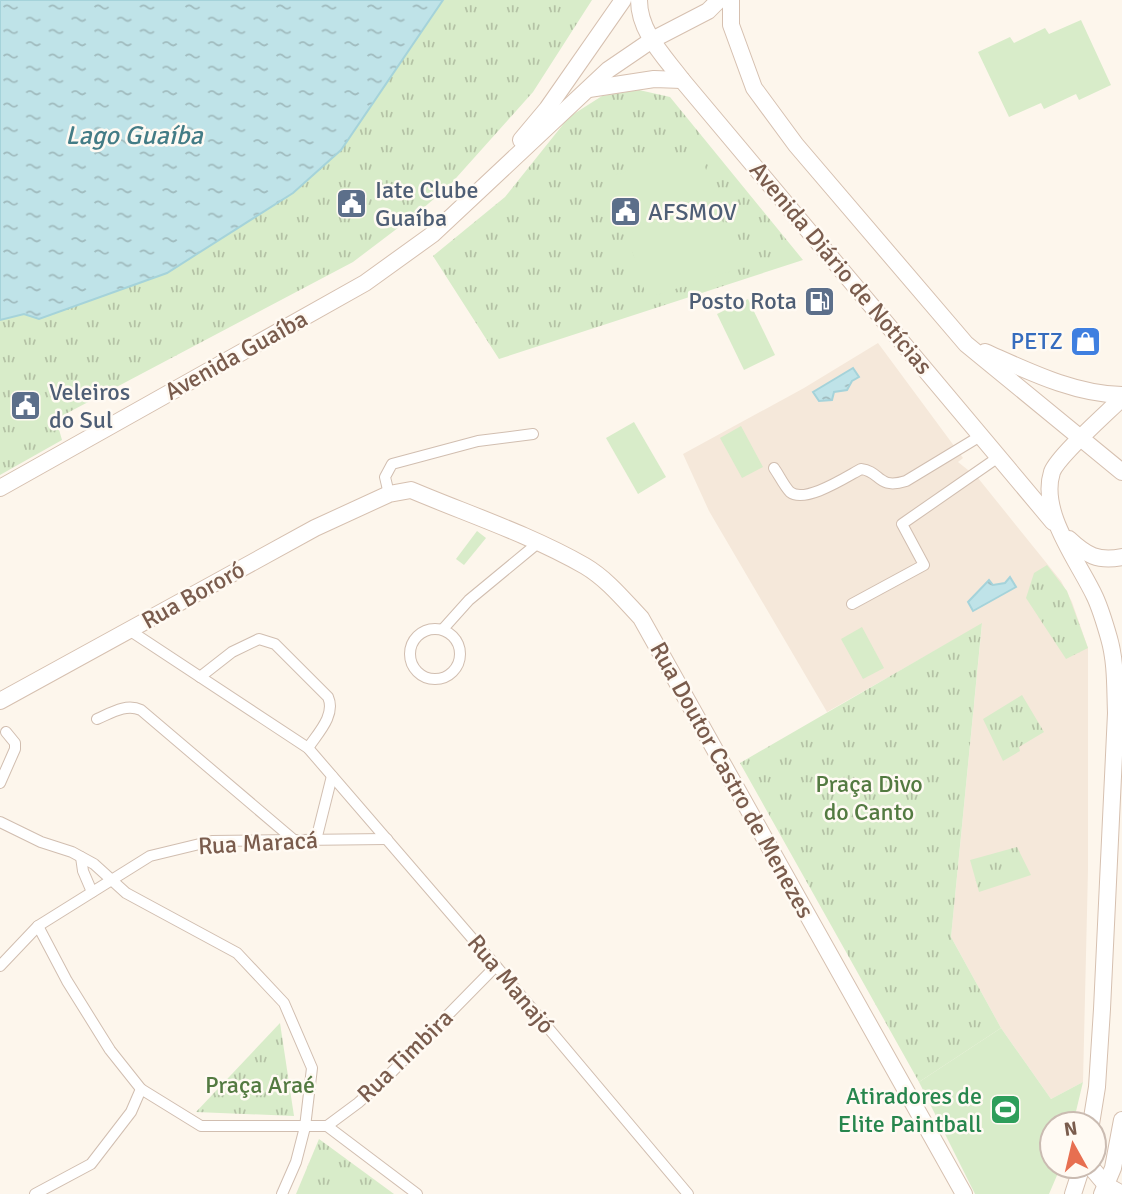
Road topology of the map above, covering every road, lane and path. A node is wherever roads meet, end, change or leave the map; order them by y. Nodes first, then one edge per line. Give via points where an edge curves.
1 (623, 0) edge
2 (639, 0) edge
3 (719, 0) edge
4 (731, 0) edge
5 (652, 40) junction
6 (682, 80) junction
7 (586, 90) junction
8 (462, 208) junction
9 (966, 344) junction
10 (1122, 397) edge
11 (533, 434) dead end
12 (982, 435) junction
13 (1082, 438) junction
14 (1000, 456) junction
15 (774, 468) dead end
16 (1122, 472) edge
17 (0, 488) edge
18 (388, 494) junction
19 (1058, 528) junction
20 (538, 543) junction
21 (1122, 557) edge
22 (852, 604) dead end
23 (443, 629) junction
24 (129, 630) junction
25 (200, 677) junction
26 (0, 701) edge
27 (97, 719) dead end
28 (6, 732) dead end
29 (308, 748) junction
30 (332, 776) junction
31 (0, 783) edge
32 (0, 822) edge
33 (387, 839) junction
34 (294, 840) junction
35 (316, 840) junction
36 (81, 857) junction
37 (111, 880) junction
38 (92, 892) junction
39 (38, 926) junction
40 (0, 966) edge
41 (496, 966) junction
42 (141, 1089) junction
43 (1093, 1110) edge
44 (1122, 1120) edge
45 (327, 1126) junction
46 (305, 1127) junction
47 (1118, 1170) edge
48 (1104, 1190) edge
49 (35, 1194) edge
50 (282, 1194) edge
51 (417, 1194) edge
52 (688, 1194) edge
53 (964, 1194) edge
54 (1122, 1194) edge

1 - 8 main road, Avenida Guaíba via 547,109
2 - 5 main road, Avenida Diário de Notícias via 641,21
3 - 5 main road, Avenida Guaíba via 708,11
4 - 9 main road, Avenida Diário de Notícias via 732,25 754,88 796,145
5 - 6 main road, Avenida Diário de Notícias
5 - 7 main road, Avenida Guaíba
6 - 7 main road via 634,81
6 - 12 main road, Avenida Diário de Notícias
7 - 8 main road, Avenida Guaíba
8 - 17 main road, Avenida Guaíba via 365,283
9 - 10 main road via 1077,389
9 - 13 main road, Avenida Diário de Notícias
10 - 13 main road
11 - 18 street via 478,441 392,464 385,477
12 - 14 main road, Avenida Diário de Notícias
12 - 15 street via 899,483 881,481 861,469 799,495 790,492
13 - 16 main road, Avenida Diário de Notícias
13 - 19 main road via 1052,471 1049,491
14 - 19 main road, Avenida Diário de Notícias
14 - 22 street via 902,524 924,565
18 - 20 main road, Rua Doutor Castro de Menezes via 411,490
18 - 24 main road, Rua Bororó via 315,528
19 - 21 main road via 1083,553 1096,559
19 - 43 main road via 1096,598 1114,664 1116,713
20 - 23 street via 469,600
20 - 53 main road, Rua Doutor Castro de Menezes via 587,567 641,618
23 - 23 street via 426,629 410,648 411,664 431,679 454,671 461,656 457,639
24 - 25 street, Rua Manajó
24 - 26 main road, Rua Bororó
25 - 29 street, Rua Manajó
25 - 29 street via 258,639 275,644 331,704 330,714
27 - 34 street via 127,707 141,710
28 - 31 street via 15,749
29 - 30 street, Rua Manajó
30 - 33 street, Rua Manajó
30 - 35 street
32 - 36 street
33 - 35 street, Rua Maracá
33 - 41 street, Rua Manajó
34 - 35 street, Rua Maracá
34 - 37 street, Rua Maracá via 212,841 150,856
36 - 37 street
36 - 38 street
37 - 38 street, Rua Maracá
37 - 46 street via 126,893 237,953 284,1003 312,1068
38 - 39 street, Rua Maracá
39 - 40 street, Rua Maracá
39 - 42 street via 110,1050
41 - 45 street, Rua Timbira via 386,1078
41 - 52 street, Rua Manajó
42 - 46 street via 201,1125
42 - 49 street via 131,1112 90,1164
44 - 47 main road
45 - 46 street
45 - 51 street
46 - 50 street
47 - 48 main road
48 - 54 main road

